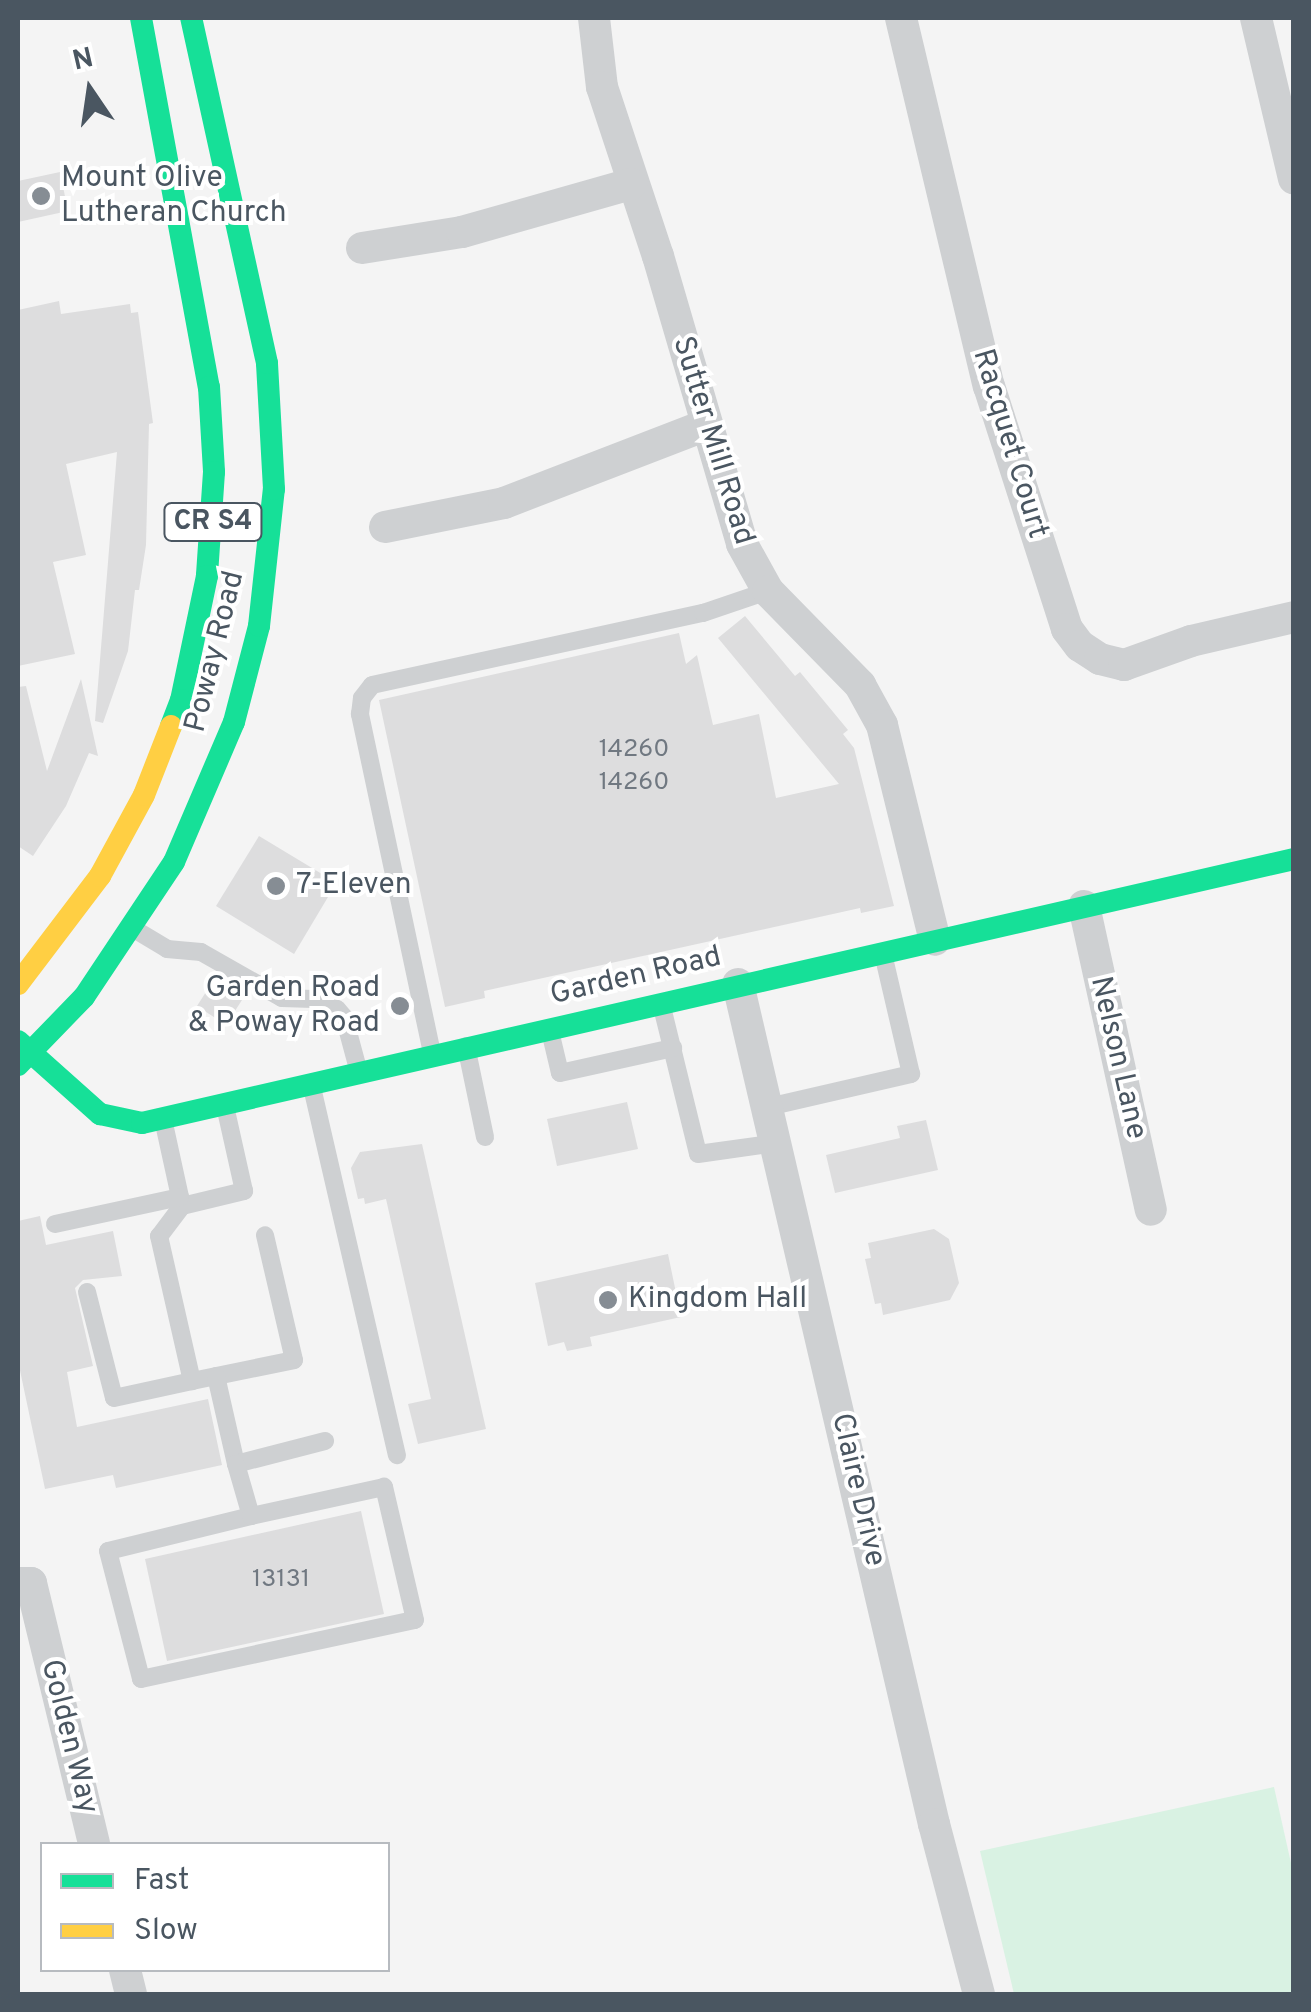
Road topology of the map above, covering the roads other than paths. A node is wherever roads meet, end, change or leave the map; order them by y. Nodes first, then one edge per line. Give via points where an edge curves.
1 (142, 18) edge
2 (190, 18) edge
3 (594, 18) edge
4 (901, 18) edge
5 (1256, 18) edge
6 (1294, 179) edge
7 (631, 184) junction
8 (362, 248) dead end
9 (704, 426) junction
10 (384, 526) dead end
11 (768, 591) junction
12 (1294, 617) edge
13 (1293, 859) edge
14 (1084, 906) junction
15 (133, 929) junction
16 (935, 940) junction
17 (882, 952) junction
18 (18, 984) edge
19 (738, 984) junction
20 (660, 1002) junction
21 (549, 1027) junction
22 (466, 1046) junction
23 (672, 1048) junction
24 (22, 1053) edge
25 (432, 1054) junction
26 (358, 1070) junction
27 (311, 1082) junction
28 (225, 1105) junction
29 (768, 1107) junction
30 (163, 1119) junction
31 (485, 1137) dead end
32 (776, 1143) junction
33 (181, 1202) junction
34 (1151, 1210) dead end
35 (55, 1224) dead end
36 (265, 1235) dead end
37 (87, 1292) dead end
38 (216, 1376) junction
39 (192, 1382) junction
40 (325, 1441) dead end
41 (397, 1455) dead end
42 (236, 1464) junction
43 (251, 1516) junction
44 (18, 1583) edge
45 (94, 1842) edge
46 (979, 1994) edge

1 - 18 main road, Poway Road / CR S4 via 208,373 214,458 208,576 180,700 144,795 100,876
2 - 15 main road, Poway Road / CR S4 via 267,364 271,532 259,626 234,722 194,822
3 - 7 street, Sutter Mill Road via 602,87
4 - 12 street, Racquet Court via 988,386 1067,629 1100,659 1124,664
5 - 6 street
7 - 8 street via 462,232
7 - 9 street, Sutter Mill Road via 658,256
9 - 10 street via 504,502
9 - 11 street, Sutter Mill Road via 742,544
11 - 16 street, Sutter Mill Road via 860,686 882,724
11 - 25 lane via 703,613 372,685 362,698 360,714
13 - 14 main road, Garden Road
14 - 16 main road, Garden Road
14 - 34 street, Nelson Lane
15 - 24 main road, Poway Road / CR S4 via 84,996
15 - 26 lane via 167,949 201,952 282,998 313,998 337,1009
16 - 17 main road, Garden Road
17 - 19 main road, Garden Road
17 - 29 lane via 910,1074
19 - 20 main road, Garden Road
19 - 29 street, Claire Drive
20 - 21 main road, Garden Road
20 - 23 lane
21 - 22 main road, Garden Road
21 - 23 lane via 560,1074
22 - 25 main road, Garden Road
22 - 31 lane
23 - 32 lane via 698,1154
24 - 30 main road, Garden Road via 100,1114 128,1123
25 - 26 main road, Garden Road
26 - 27 main road, Garden Road
27 - 28 main road, Garden Road
27 - 41 lane
28 - 30 main road, Garden Road
28 - 33 lane via 244,1190
29 - 32 street, Claire Drive
30 - 33 lane
32 - 46 street, Claire Drive
33 - 35 lane
33 - 39 lane via 159,1236
36 - 38 lane via 294,1360
37 - 39 lane via 114,1398
38 - 39 lane
38 - 42 lane
40 - 42 lane
42 - 43 lane
43 - 43 lane via 384,1487 415,1620 141,1679 108,1552
44 - 45 street, Golden Way via 30,1583

